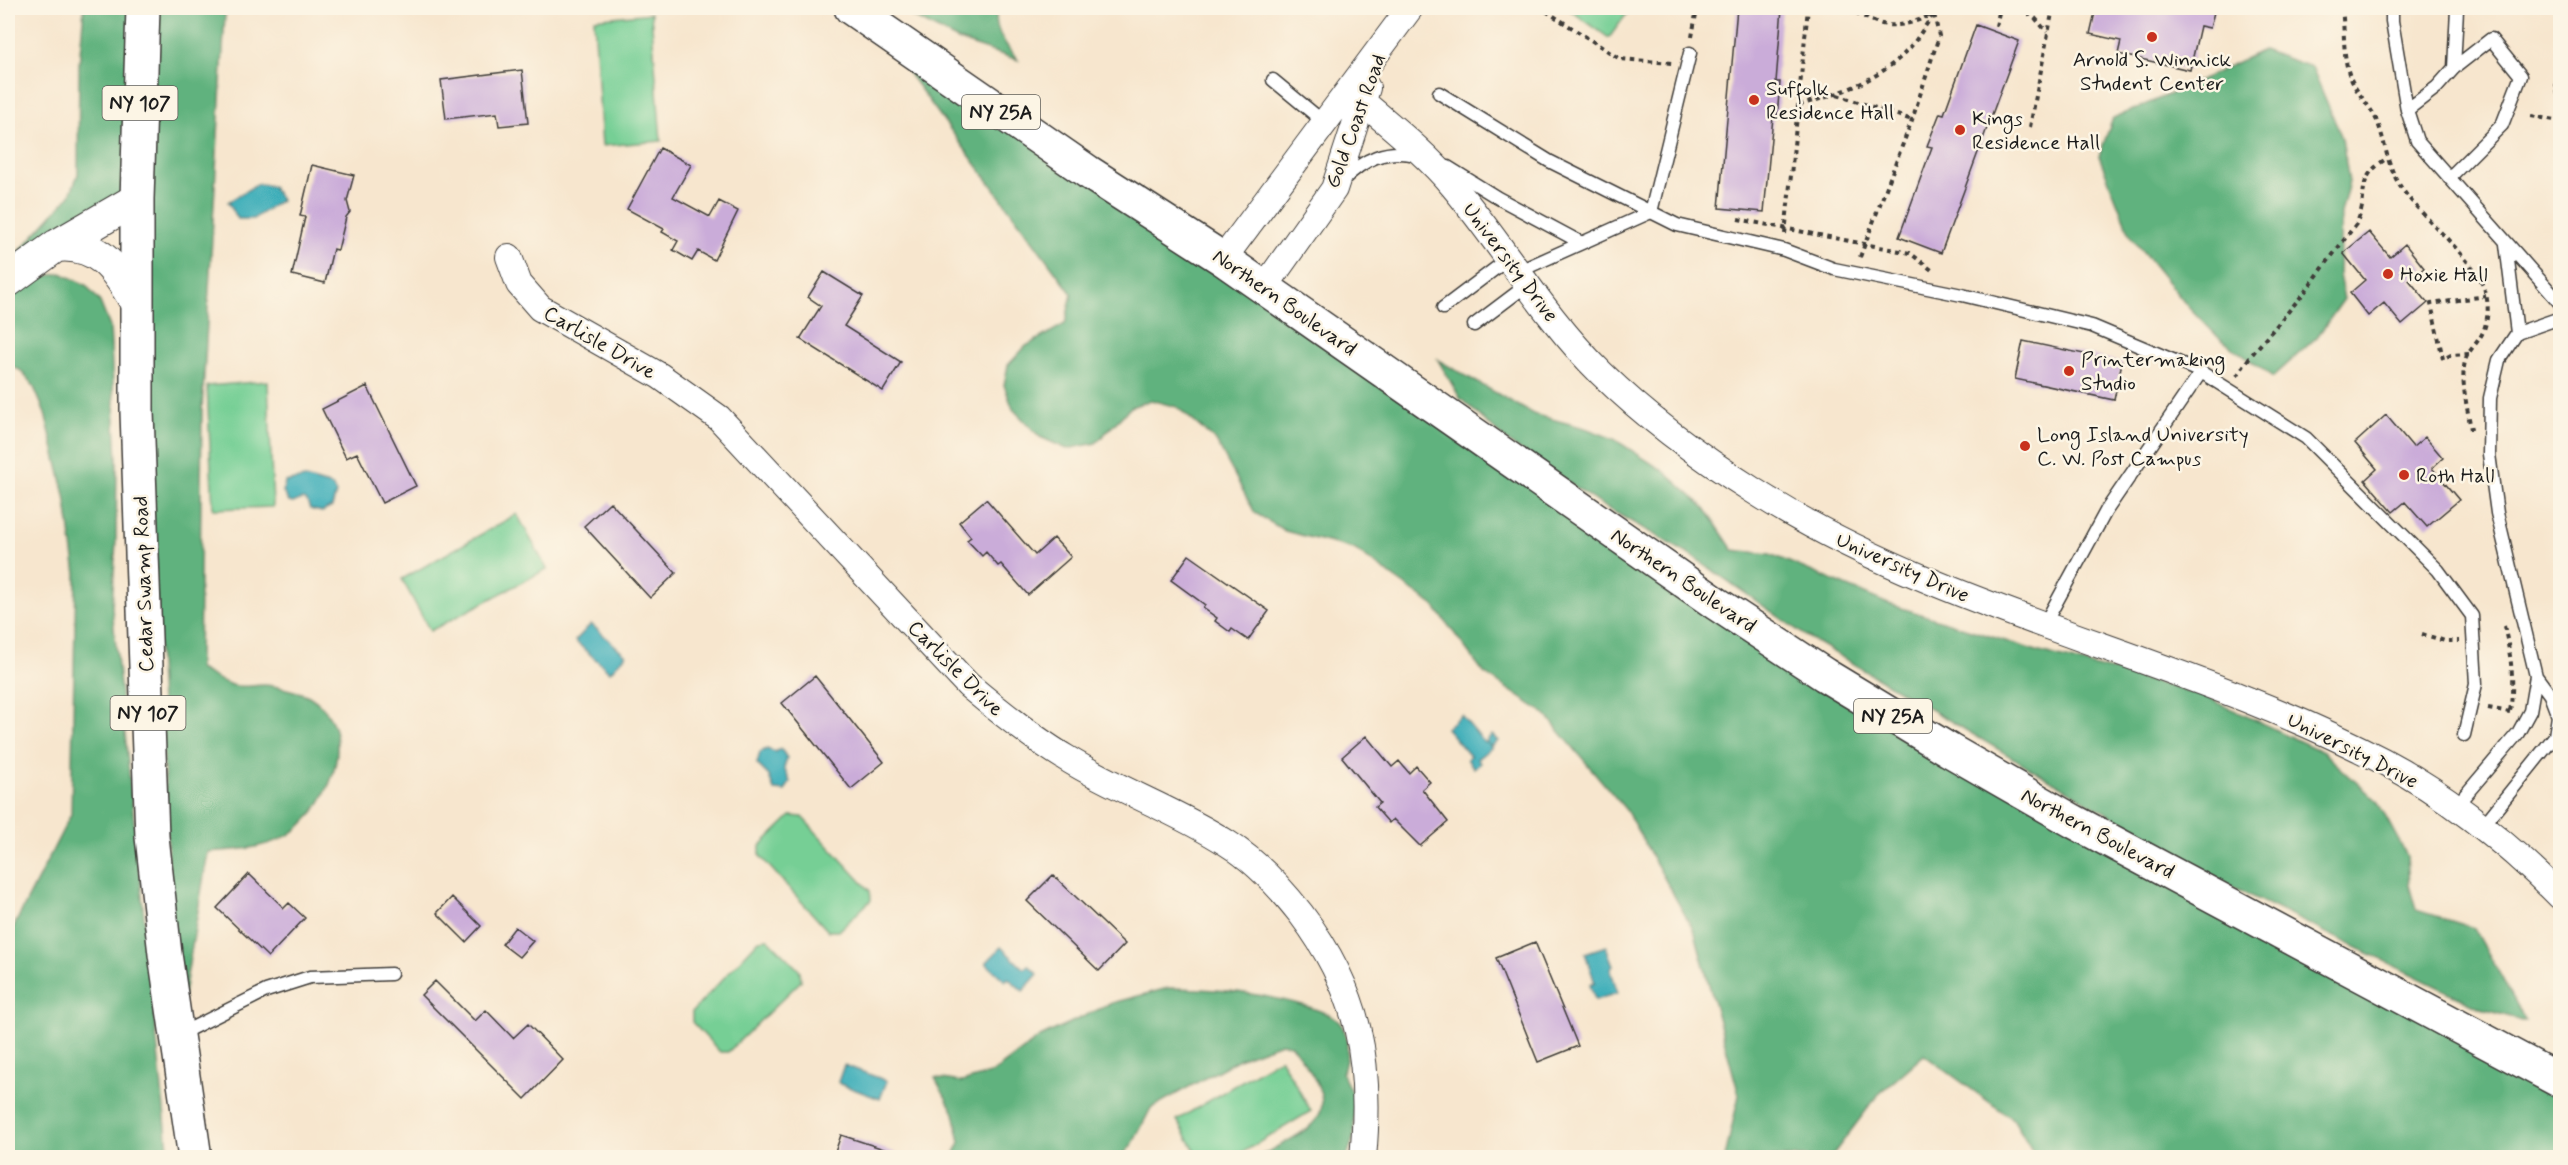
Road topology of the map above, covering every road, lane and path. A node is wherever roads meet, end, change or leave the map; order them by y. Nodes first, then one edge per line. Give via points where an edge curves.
1 (143, 8) edge
2 (851, 8) edge
3 (1410, 8) edge
4 (1697, 8) edge
5 (1808, 8) edge
6 (1848, 8) edge
7 (1940, 8) edge
8 (2000, 8) edge
9 (2020, 8) edge
10 (2053, 8) edge
11 (2342, 8) edge
12 (2392, 8) edge
13 (2457, 9) dead end
14 (1545, 11) dead end
15 (1934, 14) junction
16 (1996, 26) dead end
17 (2047, 32) junction
18 (2560, 57) edge
19 (1689, 59) junction
20 (2454, 68) junction
21 (1273, 80) dead end
22 (1439, 93) dead end
23 (1836, 95) junction
24 (1356, 96) junction
25 (1798, 105) junction
26 (2560, 106) edge
27 (2407, 110) junction
28 (2531, 116) dead end
29 (1912, 120) junction
30 (2560, 121) edge
31 (1325, 123) junction
32 (2030, 127) dead end
33 (1416, 149) junction
34 (2386, 159) junction
35 (2449, 178) junction
36 (1334, 189) junction
37 (137, 199) junction
38 (1651, 212) junction
39 (1738, 219) dead end
40 (1786, 227) junction
41 (1580, 242) junction
42 (1865, 243) junction
43 (2506, 244) junction
44 (56, 246) junction
45 (1784, 250) junction
46 (509, 257) dead end
47 (1223, 259) junction
48 (1517, 272) junction
49 (1856, 272) junction
50 (8, 281) edge
51 (1264, 288) junction
52 (1962, 295) junction
53 (2486, 296) junction
54 (2560, 303) edge
55 (137, 304) junction
56 (1443, 308) dead end
57 (2560, 318) edge
58 (1474, 326) dead end
59 (2517, 333) junction
60 (2469, 354) junction
61 (2201, 372) junction
62 (2229, 390) junction
63 (2471, 434) dead end
64 (2502, 617) dead end
65 (2044, 625) junction
66 (2422, 634) dead end
67 (2474, 641) junction
68 (2536, 676) junction
69 (2471, 704) junction
70 (2464, 735) dead end
71 (2456, 806) junction
72 (2482, 827) junction
73 (2560, 896) edge
74 (391, 974) dead end
75 (177, 1035) junction
76 (2560, 1081) edge
77 (195, 1158) edge
78 (1364, 1158) edge

1 - 37 main road, Cedar Swamp Road / NY 107
2 - 47 main road, Northern Boulevard / NY 25A via 1088,172
3 - 24 street, Gold Coast Road via 1383,43
4 - 19 path
5 - 25 path
6 - 15 path via 1884,25
7 - 15 path
8 - 16 path
9 - 17 path
10 - 17 path
11 - 34 path via 2347,68 2379,125
12 - 27 lane
13 - 20 lane
14 - 19 path via 1620,59
15 - 23 path via 1906,52 1881,72
15 - 29 path via 1939,36
17 - 32 path
18 - 26 path via 2556,64
19 - 38 lane
20 - 27 lane
20 - 35 lane via 2490,39 2522,76 2502,125
21 - 31 lane
22 - 38 lane via 1549,161
23 - 25 path
23 - 29 path
24 - 31 street, Gold Coast Road
24 - 33 street, University Drive
24 - 36 street, Gold Coast Road
25 - 40 path
27 - 35 lane via 2417,141
28 - 30 path
29 - 42 path
31 - 47 street, Gold Coast Road
33 - 36 lane via 1374,157 1354,168
33 - 41 lane
33 - 48 street, University Drive via 1453,185
34 - 53 path via 2403,191 2478,276
34 - 62 path via 2371,169 2365,180 2362,213 2356,224 2249,358
35 - 43 lane
36 - 51 street, Gold Coast Road
37 - 44 street
37 - 55 main road, Cedar Swamp Road / NY 107
38 - 41 lane
38 - 45 lane via 1677,225
39 - 40 path
40 - 42 path
40 - 45 path
41 - 48 lane
42 - 49 path
42 - 52 path via 1910,253
43 - 54 lane
43 - 59 lane
44 - 50 street
44 - 55 street via 70,244 100,256
45 - 49 lane via 1834,269
46 - 78 street, Carlisle Drive via 519,284 540,308 660,376 719,418 968,685 1012,722 1067,759 1227,843 1278,884 1323,943 1348,993 1360,1037 1367,1092
47 - 51 main road, Northern Boulevard / NY 25A
48 - 56 lane
48 - 58 lane
48 - 65 street, University Drive via 1600,372 1664,429 1755,492 1867,553
49 - 52 lane
51 - 76 main road, Northern Boulevard / NY 25A via 1824,675 2073,821
52 - 61 lane via 2092,326
53 - 60 path via 2487,316 2481,336
53 - 60 path via 2431,304 2443,359
55 - 75 main road, Cedar Swamp Road / NY 107 via 152,837
57 - 59 lane
59 - 68 lane via 2499,360 2493,388 2489,454 2497,513
60 - 63 path via 2464,374
61 - 62 lane
61 - 65 lane via 2106,511
62 - 67 lane via 2306,438 2438,570 2472,616
64 - 69 path via 2512,669 2509,712
65 - 71 street, University Drive via 2280,713 2384,762
66 - 67 path via 2445,641
67 - 69 lane via 2476,684
68 - 71 lane via 2530,711 2518,733
68 - 72 lane via 2550,695 2558,716 2555,736
69 - 70 lane
71 - 72 street, University Drive
72 - 73 street, University Drive
74 - 75 lane via 310,977 266,991
75 - 77 main road, Cedar Swamp Road / NY 107

